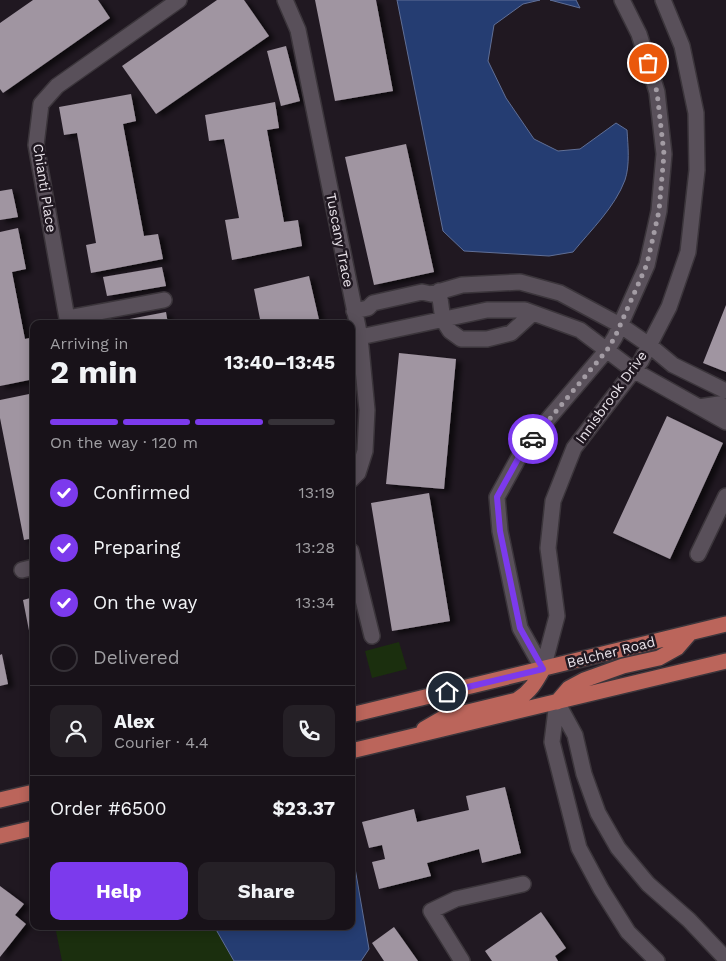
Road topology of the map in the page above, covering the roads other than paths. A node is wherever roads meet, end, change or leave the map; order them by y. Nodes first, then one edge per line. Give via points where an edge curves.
1 (179, 0) edge
2 (285, 0) edge
3 (622, 0) edge
4 (663, 0) edge
5 (435, 292) junction
6 (164, 300) dead end
7 (361, 310) junction
8 (532, 313) junction
9 (67, 320) edge
10 (72, 320) edge
11 (443, 320) junction
12 (620, 325) junction
13 (360, 336) junction
14 (649, 345) junction
15 (607, 350) junction
16 (634, 370) junction
17 (724, 399) edge
18 (699, 407) junction
19 (726, 422) edge
20 (355, 476) edge
21 (726, 496) edge
22 (698, 554) dead end
23 (355, 568) edge
24 (726, 624) edge
25 (690, 633) junction
26 (372, 636) dead end
27 (726, 661) edge
28 (543, 669) junction
29 (557, 702) junction
30 (355, 714) edge
31 (410, 737) junction
32 (355, 751) edge
33 (30, 793) edge
34 (0, 800) edge
35 (30, 829) edge
36 (0, 836) edge
37 (523, 884) dead end
38 (726, 959) edge
39 (462, 961) edge
40 (657, 961) edge

1 - 9 street, Chianti Place via 56,86 41,104 36,145
2 - 7 street, Tuscany Trace via 298,30
3 - 12 street via 639,34 657,92 664,154 659,211 647,264
4 - 14 street, Innisbrook Drive via 682,46 696,113 697,170 688,252 669,307
5 - 7 street via 373,303
5 - 11 street
5 - 12 street via 462,285 520,282 560,293
6 - 10 street
7 - 13 street, Tuscany Trace
8 - 11 street via 525,310 487,310
8 - 11 street via 510,333 487,339 460,339
8 - 15 street via 580,330
11 - 13 street
12 - 14 street
12 - 15 street
13 - 20 street, Tuscany Trace via 367,410 365,451
14 - 16 street, Innisbrook Drive
14 - 17 street
15 - 16 street
15 - 28 street via 519,457 497,497 500,531 520,628
16 - 18 street
16 - 28 street, Innisbrook Drive via 574,448 553,501 548,548 557,616
17 - 18 street
18 - 19 street
21 - 22 street
23 - 26 street
24 - 25 main road, Belcher Road
25 - 28 main road, Belcher Road
25 - 29 main road via 676,648 659,658 591,677 569,688
27 - 29 main road
28 - 30 main road, Belcher Road
28 - 31 main road via 535,685 517,700 442,718
29 - 31 main road
29 - 38 street via 574,735 598,813 618,848 648,884
29 - 40 street via 552,742 579,848 628,932
31 - 32 main road
33 - 34 main road
35 - 36 main road
37 - 39 street via 456,900 431,911

